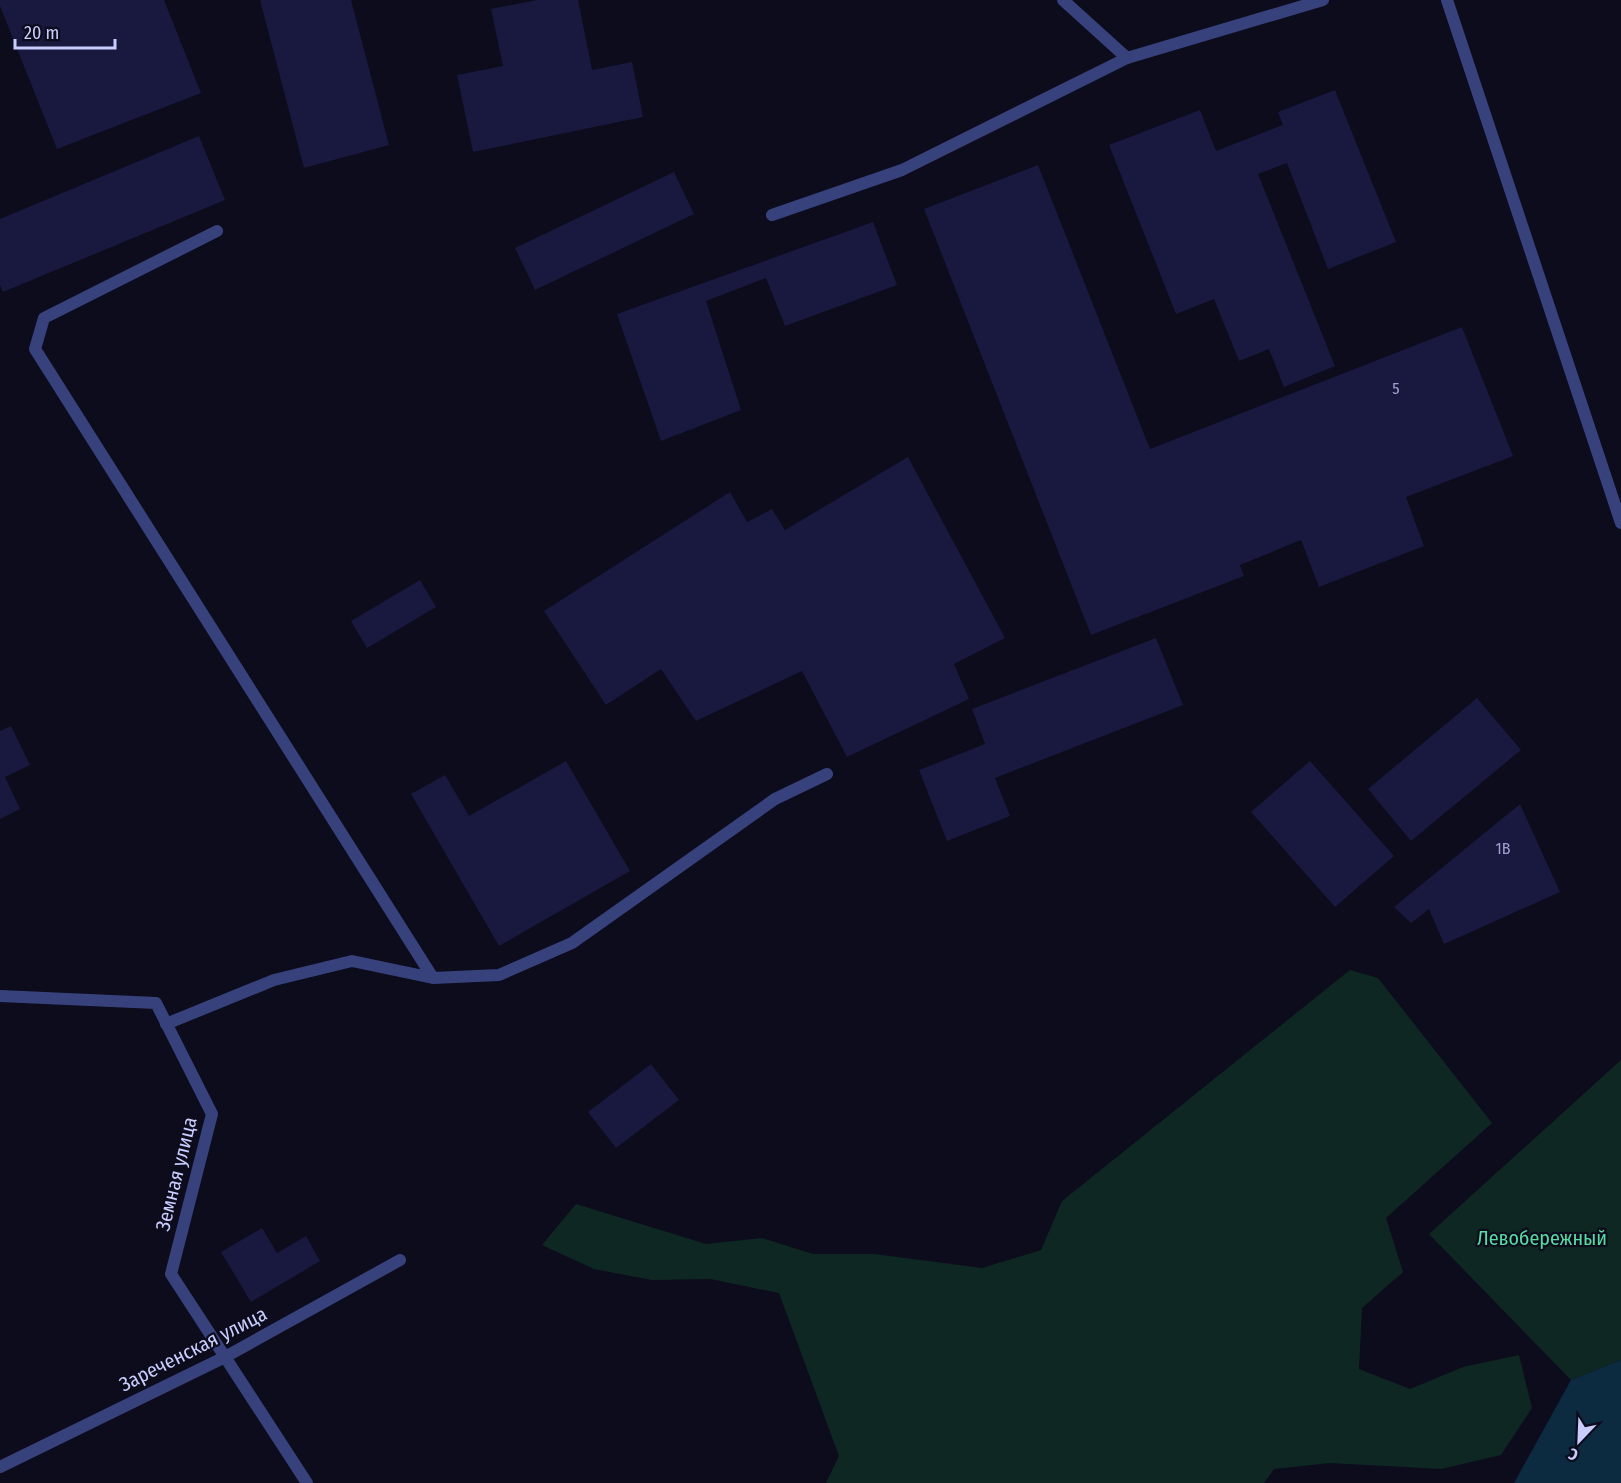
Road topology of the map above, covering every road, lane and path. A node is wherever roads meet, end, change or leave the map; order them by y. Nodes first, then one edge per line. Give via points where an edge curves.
1 (1063, 0) edge
2 (1323, 0) edge
3 (1447, 0) edge
4 (1127, 58) junction
5 (772, 215) dead end
6 (217, 231) dead end
7 (1617, 499) edge
8 (1621, 523) edge
9 (827, 774) dead end
10 (433, 978) junction
11 (0, 996) edge
12 (166, 1024) junction
13 (400, 1260) dead end
14 (225, 1357) junction
15 (0, 1467) edge
16 (307, 1483) edge

1 - 4 street
2 - 4 street
3 - 7 street
4 - 5 street via 902,170
6 - 10 street via 45,318 35,349
7 - 8 street
9 - 10 street via 775,799 572,943 499,975
10 - 12 street via 352,961 274,980
11 - 12 street, Земная улица via 156,1003
12 - 14 street, Земная улица via 212,1114 171,1274
13 - 14 street, Зареченская улица
14 - 15 street, Зареченская улица
14 - 16 street, Земная улица

